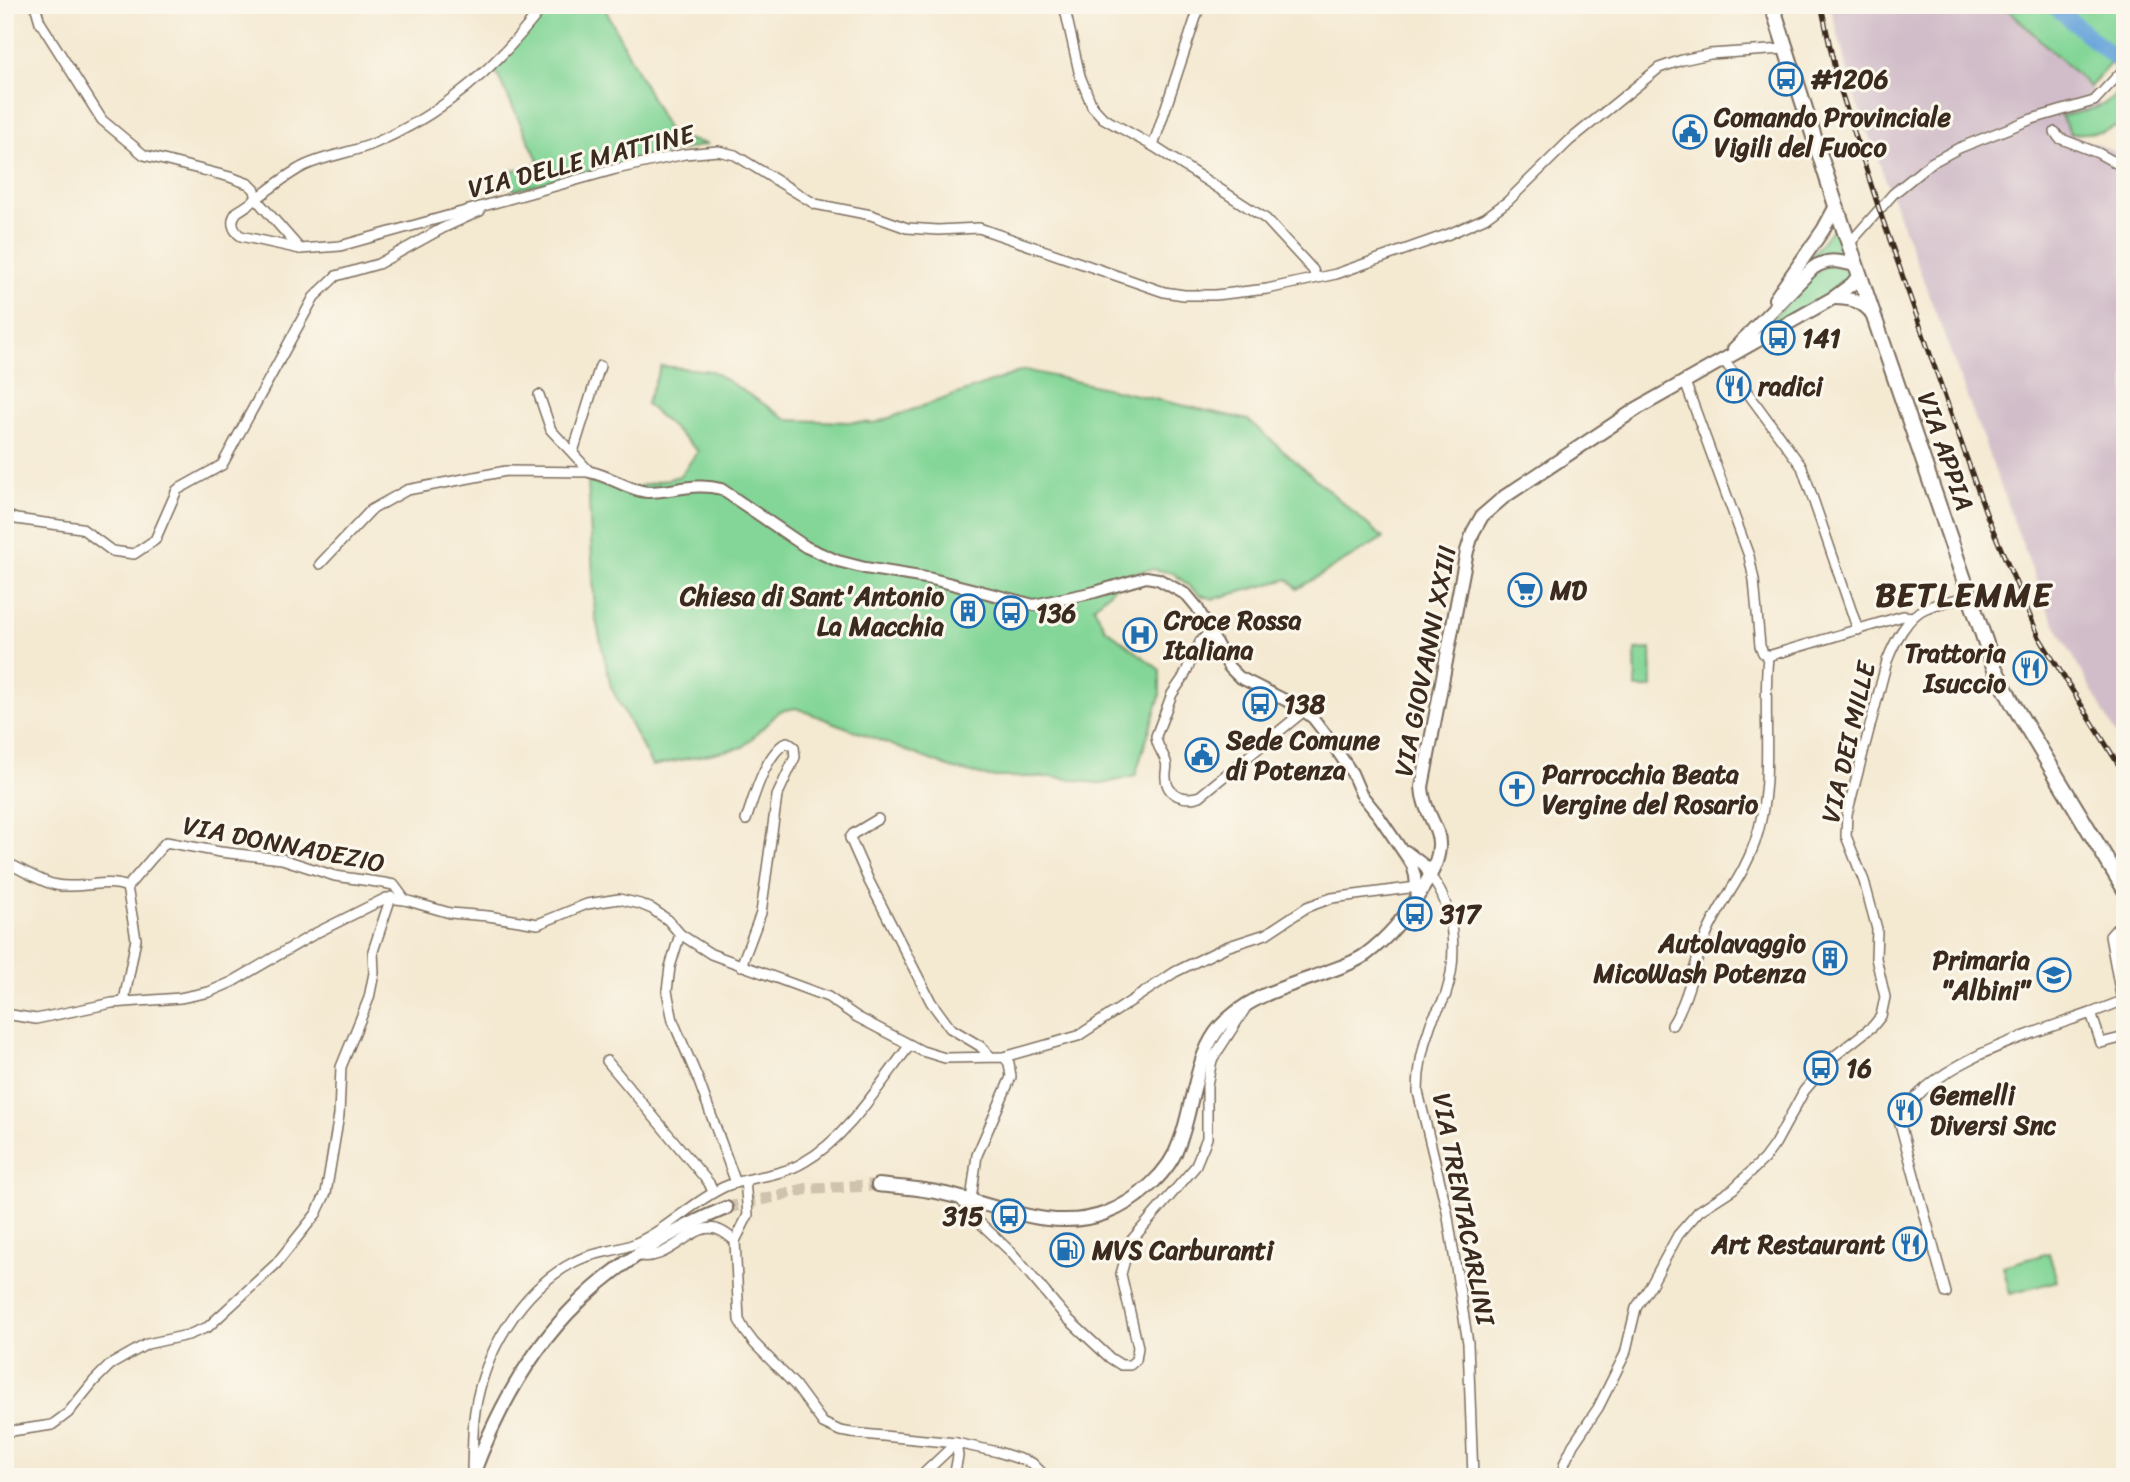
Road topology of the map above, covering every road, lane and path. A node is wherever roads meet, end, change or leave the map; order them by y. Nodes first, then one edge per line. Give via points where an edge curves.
1 (35, 5) edge
2 (544, 5) edge
3 (1064, 5) edge
4 (1200, 5) edge
5 (1772, 5) edge
6 (1784, 49) junction
7 (2125, 68) edge
8 (2055, 132) dead end
9 (1153, 146) junction
10 (2125, 168) edge
11 (256, 201) junction
12 (489, 206) junction
13 (1836, 206) junction
14 (1849, 244) junction
15 (300, 249) junction
16 (1858, 270) junction
17 (1317, 278) junction
18 (1833, 298) junction
19 (1875, 318) junction
20 (1759, 323) junction
21 (1725, 358) junction
22 (600, 366) dead end
23 (1685, 382) junction
24 (539, 395) dead end
25 (573, 452) junction
26 (590, 472) junction
27 (5, 515) edge
28 (320, 564) dead end
29 (1970, 596) junction
30 (1913, 617) junction
31 (1858, 630) junction
32 (1210, 632) junction
33 (1768, 656) junction
34 (1304, 711) junction
35 (878, 819) dead end
36 (747, 820) dead end
37 (1401, 847) junction
38 (1439, 850) junction
39 (2102, 853) junction
40 (1417, 859) junction
41 (11, 864) dead end
42 (2125, 865) edge
43 (1413, 871) junction
44 (1430, 876) junction
45 (127, 887) junction
46 (2125, 890) edge
47 (1417, 893) junction
48 (391, 897) junction
49 (405, 900) junction
50 (2125, 926) edge
51 (680, 934) junction
52 (741, 966) junction
53 (124, 1001) junction
54 (1249, 1002) junction
55 (2091, 1013) junction
56 (5, 1014) edge
57 (1672, 1025) dead end
58 (2125, 1037) edge
59 (910, 1045) junction
60 (990, 1056) junction
61 (1004, 1057) junction
62 (607, 1061) dead end
63 (741, 1181) junction
64 (878, 1185) tunnel mouth
65 (713, 1192) junction
66 (965, 1199) junction
67 (726, 1208) tunnel mouth
68 (735, 1241) junction
69 (636, 1255) junction
70 (1946, 1293) dead end
71 (5, 1432) edge
72 (956, 1443) junction
73 (472, 1476) edge
74 (920, 1477) edge
75 (954, 1477) edge
76 (1046, 1477) edge
77 (1473, 1477) edge
78 (1561, 1477) edge

1 - 11 street via 40,22 102,120 145,155 250,184
2 - 11 street via 496,62 437,108 376,143 307,165
3 - 9 street via 1080,76 1092,106 1103,118
4 - 9 street
5 - 6 main road, VIA APPIA
6 - 13 main road, VIA APPIA
6 - 17 street, VIA DELLE MATTINE via 1710,54 1659,68 1485,218
7 - 14 street via 2094,101 2032,119 1931,163 1893,194
8 - 10 street via 2059,138
9 - 17 street via 1266,219
11 - 15 street
11 - 15 street, VIA DELLE MATTINE via 234,215 237,234
12 - 15 street, VIA DELLE MATTINE via 340,246
12 - 17 street, VIA DELLE MATTINE via 616,169 718,151 750,163 815,204 871,215 906,228 979,228 1164,292 1251,292
12 - 27 street via 378,264 336,276 314,297 222,465 177,490 155,540 134,554 112,551 82,528
13 - 14 main road, VIA APPIA
13 - 20 main road
14 - 16 main road, VIA APPIA
16 - 18 main road via 1852,284
16 - 19 main road, VIA APPIA
16 - 20 main road via 1832,261 1819,264
18 - 19 main road via 1862,303
18 - 21 main road
19 - 29 main road, VIA APPIA
20 - 21 main road
21 - 23 main road, VIA GIOVANNI XXIII
21 - 31 street via 1802,467
22 - 25 street
23 - 33 street via 1749,556 1760,646
23 - 38 main road, VIA GIOVANNI XXIII via 1504,497 1473,532 1422,787
24 - 25 street via 551,430
25 - 26 street
26 - 28 street via 506,471 407,490 371,510
26 - 32 street via 647,492 706,485 720,489 806,547 838,561 1034,605 1136,579 1158,579 1187,595
29 - 30 street via 1924,608
29 - 39 main road, VIA APPIA via 1994,667 2013,704
30 - 31 street
30 - 78 street, VIA DEI MILLE via 1888,661 1845,823 1877,929 1876,958 1885,997 1881,1016 1832,1058 1804,1091 1764,1159 1733,1189 1699,1211 1678,1235 1636,1308 1625,1354 1573,1445
31 - 33 street
32 - 34 street via 1228,667 1239,677
32 - 34 street via 1172,694 1156,736 1166,762 1167,783 1177,796 1200,796
33 - 57 street via 1761,823 1746,866 1706,936 1683,1008
34 - 37 street via 1335,747 1361,794
35 - 60 street via 850,838 869,881 931,1002 950,1028
36 - 52 street via 768,765 783,745 792,744 794,757 773,814 761,913
37 - 40 street
37 - 43 street
38 - 40 street
38 - 44 main road
39 - 42 main road
39 - 46 main road, VIA APPIA
40 - 44 street
41 - 45 street via 55,885
43 - 44 street
43 - 47 street
44 - 47 main road
44 - 77 street, VIA TRENTACARLINI via 1447,905 1452,941 1447,988 1426,1038 1418,1092 1447,1211 1468,1343
45 - 49 street, VIA DONNADEZIO via 166,842 282,859 335,876 394,885
45 - 53 street via 136,939
47 - 54 main road via 1391,931 1365,955
47 - 61 street, VIA DONNADEZIO via 1332,898 1307,907 1266,934 1175,972 1078,1036
48 - 49 street, VIA DONNADEZIO
48 - 53 street, VIA DONNADEZIO via 209,992
48 - 71 street via 373,951 369,998 341,1067 339,1115 326,1193 316,1214 276,1264 208,1327 147,1344 110,1365 68,1413 52,1424
49 - 51 street, VIA DONNADEZIO via 450,913 538,924 587,904 619,899 652,909
50 - 55 street via 2110,936 2123,1001
51 - 52 street, VIA DONNADEZIO
51 - 63 street via 667,991 673,1021
52 - 59 street, VIA DONNADEZIO via 828,997
53 - 56 street, VIA DONNADEZIO via 36,1019
54 - 66 main road via 1218,1029 1207,1048 1180,1143 1169,1163 1125,1204 1105,1213 1057,1220
54 - 66 street via 1212,1060 1207,1138 1195,1167 1129,1242 1121,1274 1138,1347 1136,1360 1129,1365 1110,1358 1067,1318 978,1221
55 - 58 street via 2101,1043
55 - 70 street via 1999,1046 1947,1072 1899,1120
59 - 60 street, VIA DONNADEZIO via 945,1058
59 - 63 street via 834,1142 803,1163
60 - 61 street, VIA DONNADEZIO
61 - 66 street via 1011,1077 977,1155
62 - 65 street
63 - 65 street
63 - 68 street via 748,1214
64 - 66 main road
65 - 73 street via 635,1244 571,1264 516,1312 499,1340 478,1395
67 - 69 main road via 664,1236
68 - 69 street via 719,1229 702,1229 658,1256
68 - 72 street via 739,1320 823,1423 852,1433
69 - 73 main road via 598,1283 554,1326 511,1387
72 - 74 street
72 - 75 street
72 - 76 street via 1032,1463

